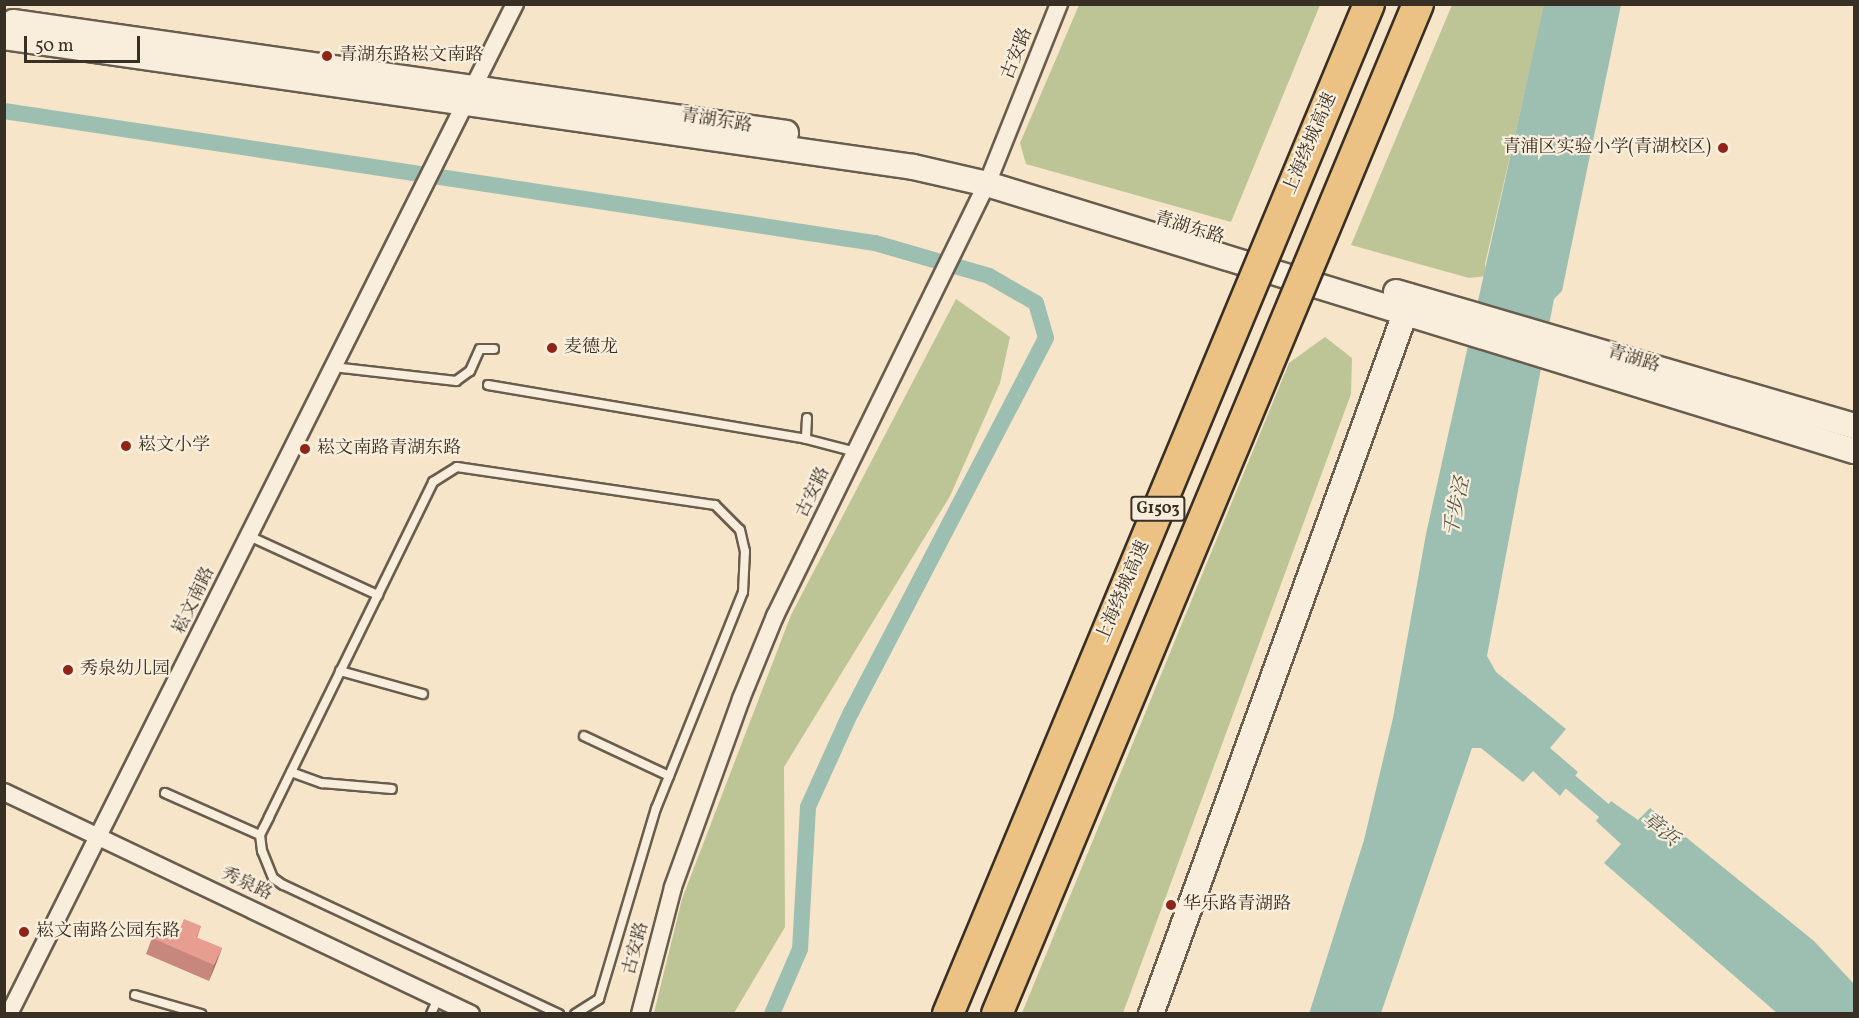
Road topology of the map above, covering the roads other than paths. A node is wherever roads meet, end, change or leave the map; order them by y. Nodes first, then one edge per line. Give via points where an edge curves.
1 (515, 4) edge
2 (1059, 4) edge
3 (1369, 4) edge
4 (1418, 4) edge
5 (4, 21) edge
6 (4, 37) edge
7 (469, 96) junction
8 (990, 177) junction
9 (1408, 304) junction
10 (1550, 346) junction
11 (494, 349) dead end
12 (333, 367) junction
13 (488, 385) dead end
14 (807, 418) dead end
15 (1854, 426) edge
16 (806, 439) junction
17 (1854, 451) edge
18 (856, 452) junction
19 (249, 536) junction
20 (378, 594) junction
21 (340, 671) junction
22 (423, 694) dead end
23 (585, 736) dead end
24 (291, 772) junction
25 (669, 776) junction
26 (392, 789) dead end
27 (4, 792) edge
28 (165, 793) dead end
29 (260, 835) junction
30 (99, 837) junction
31 (135, 995) dead end
32 (434, 1006) edge
33 (9, 1014) edge
34 (201, 1014) edge
35 (471, 1014) edge
36 (559, 1014) edge
37 (575, 1014) edge
38 (640, 1014) edge
39 (948, 1014) edge
40 (997, 1014) edge
41 (1150, 1014) edge

1 - 7 street, 崧文南路
2 - 8 street, 古安路
3 - 39 highway, 上海绕城高速 / G1503, bridge
4 - 40 highway, G1503, bridge
5 - 7 main road, 青湖东路
6 - 7 main road, 青湖东路
7 - 8 main road, 青湖东路
7 - 12 street, 崧文南路
8 - 9 main road, 青湖东路
8 - 18 street, 古安路
9 - 10 main road via 1457,327
9 - 10 main road, 青湖路 via 1484,317
9 - 41 main road
10 - 15 main road, 青湖路
10 - 17 main road, 青湖路
11 - 12 lane via 480,350 470,371 456,381
12 - 19 street, 崧文南路
13 - 16 lane
14 - 16 lane
16 - 18 lane
18 - 38 street, 古安路 via 741,699 674,887
19 - 20 lane
19 - 30 street, 崧文南路
20 - 21 lane
20 - 25 lane via 433,482 457,467 715,505 740,530 748,570 734,619
21 - 22 lane
21 - 24 lane
23 - 25 lane
24 - 26 lane via 322,783
24 - 29 lane
25 - 37 lane via 599,999
27 - 30 street, 秀泉路
28 - 29 lane
29 - 36 lane via 266,866 283,885
30 - 32 street, 秀泉路
30 - 33 street, 崧文南路
31 - 34 lane
32 - 35 street, 秀泉路

